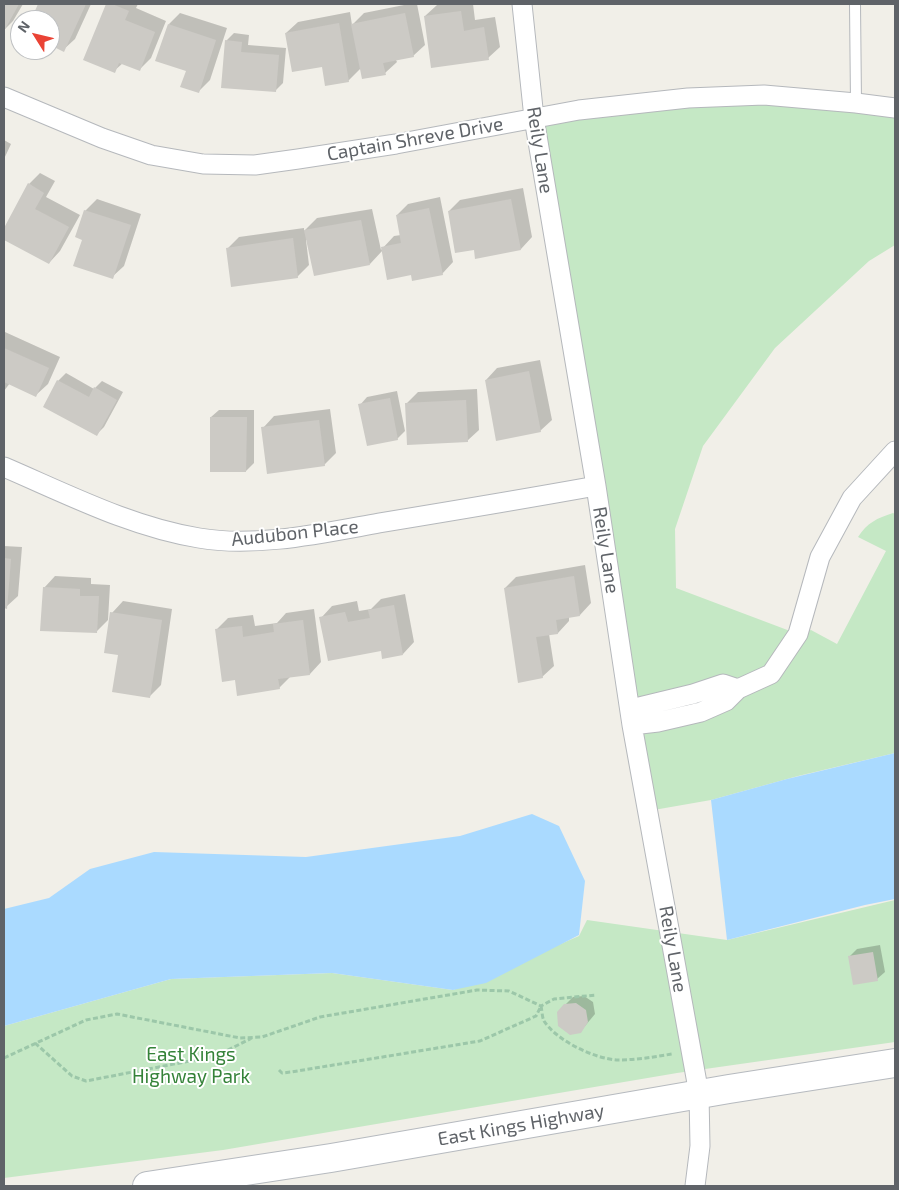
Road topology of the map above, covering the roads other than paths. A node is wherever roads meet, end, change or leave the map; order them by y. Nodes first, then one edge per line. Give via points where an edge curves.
1 (522, 4) edge
2 (855, 4) edge
3 (4, 97) edge
4 (856, 103) junction
5 (895, 108) edge
6 (534, 118) junction
7 (895, 452) edge
8 (4, 468) edge
9 (596, 486) junction
10 (632, 717) junction
11 (895, 1063) edge
12 (699, 1094) junction
13 (217, 1181) edge
14 (147, 1186) edge
15 (695, 1186) edge

1 - 6 street, Reily Lane
2 - 4 lane
3 - 6 street, Captain Shreve Drive via 152,155 203,164 255,165 396,144
4 - 5 street, Captain Shreve Drive
4 - 6 street, Captain Shreve Drive via 764,95 688,98
6 - 9 street, Reily Lane
7 - 10 street via 852,498 820,557 798,634 772,674 738,688 726,701 701,712 658,722
8 - 9 street, Audubon Place via 148,527 226,542 322,533
9 - 10 street, Reily Lane
10 - 12 street, Reily Lane
11 - 12 main road, East Kings Highway
12 - 13 main road, East Kings Highway
12 - 15 street, Reily Lane via 700,1146
13 - 14 main road, East Kings Highway

